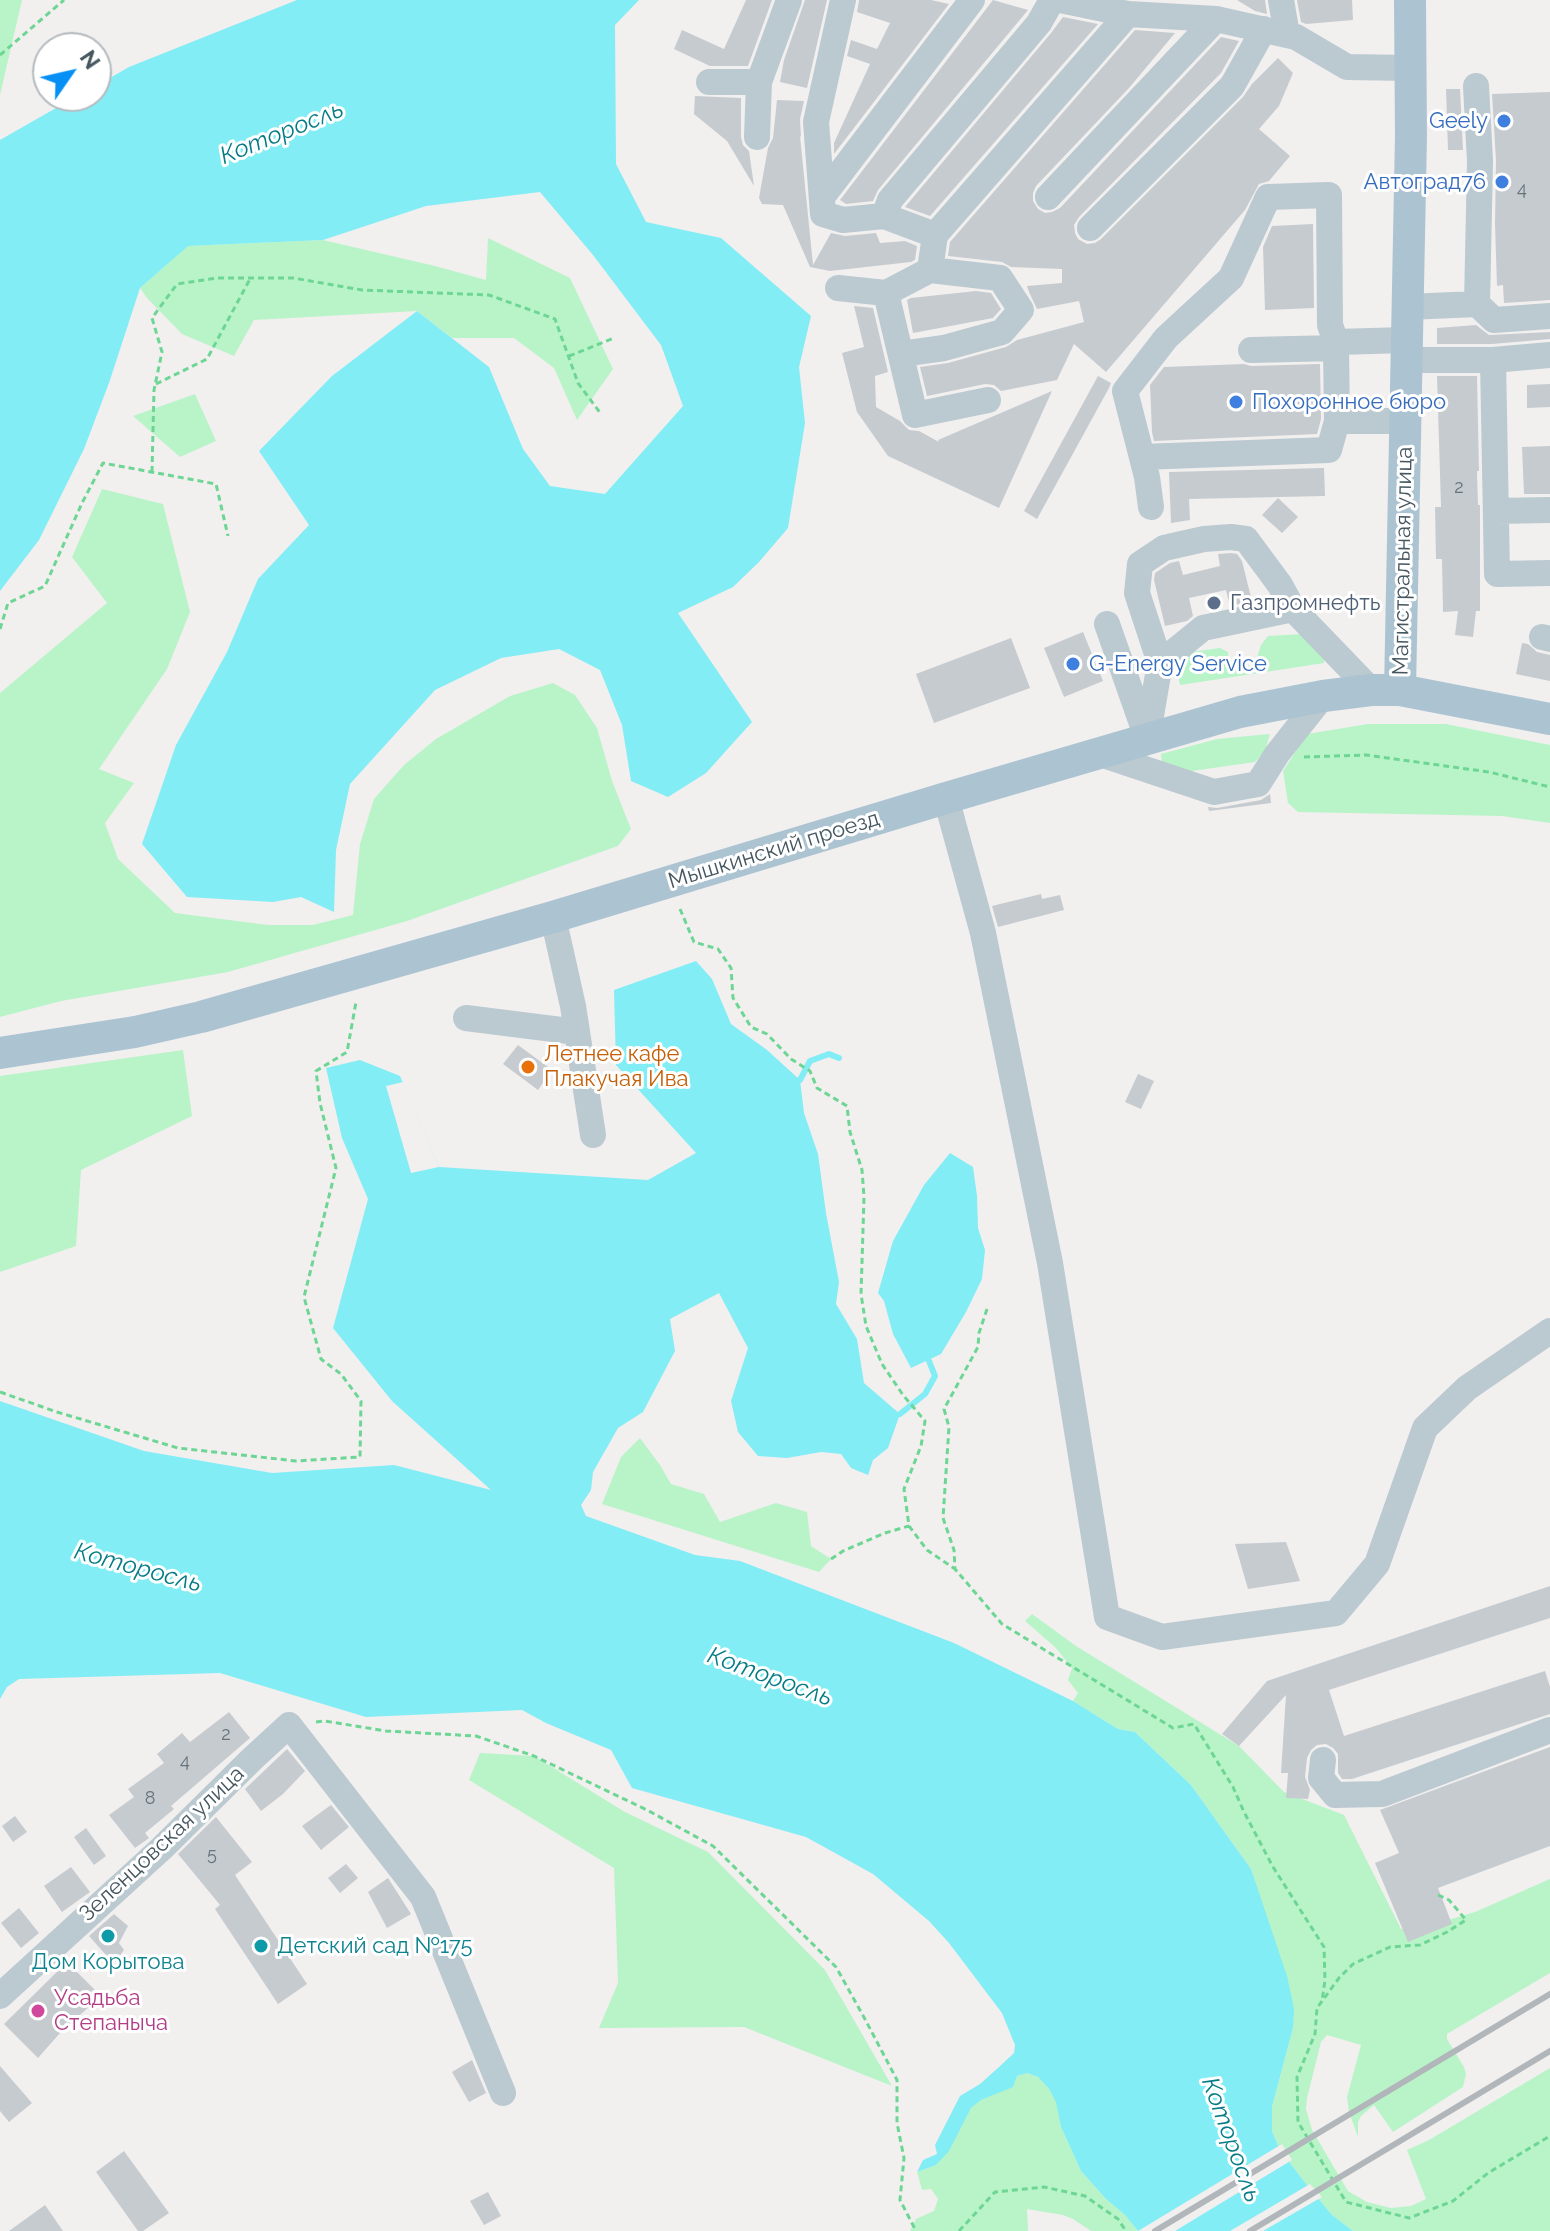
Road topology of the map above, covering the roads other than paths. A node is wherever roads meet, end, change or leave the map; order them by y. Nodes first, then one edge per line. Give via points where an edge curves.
1 (789, 0) edge
2 (843, 0) edge
3 (972, 0) edge
4 (1052, 0) edge
5 (1060, 0) edge
6 (1281, 0) edge
7 (1410, 0) edge
8 (1128, 14) junction
9 (1216, 19) junction
10 (1276, 32) junction
11 (1410, 68) junction
12 (709, 82) dead end
13 (759, 82) junction
14 (1476, 86) dead end
15 (757, 137) dead end
16 (822, 197) junction
17 (1048, 197) dead end
18 (884, 216) junction
19 (1090, 228) dead end
20 (935, 235) junction
21 (930, 270) junction
22 (838, 288) dead end
23 (886, 293) junction
24 (1477, 304) junction
25 (1407, 307) junction
26 (1550, 316) edge
27 (1336, 345) junction
28 (1251, 350) dead end
29 (1407, 350) junction
30 (901, 354) junction
31 (1550, 355) edge
32 (1493, 360) junction
33 (988, 400) dead end
34 (1337, 421) junction
35 (1405, 421) junction
36 (1142, 457) junction
37 (1151, 507) dead end
38 (1550, 510) edge
39 (1496, 511) junction
40 (1550, 573) edge
41 (1293, 609) junction
42 (1107, 624) dead end
43 (1160, 663) junction
44 (1386, 690) junction
45 (1323, 696) junction
46 (1550, 719) edge
47 (1147, 739) junction
48 (1097, 753) junction
49 (946, 798) junction
50 (553, 917) junction
51 (466, 1018) dead end
52 (577, 1032) junction
53 (0, 1053) edge
54 (593, 1135) dead end
55 (1550, 1331) edge
56 (1550, 1730) edge
57 (1323, 1760) dead end
58 (0, 1996) edge
59 (503, 2093) dead end

1 - 13 street
2 - 16 street via 816,122
3 - 16 street
4 - 18 street via 1039,23 890,200
5 - 8 street
6 - 10 street
7 - 11 main road, Магистральная улица
8 - 9 street
8 - 20 street
9 - 10 street
9 - 17 street
10 - 11 street via 1296,37 1347,67
10 - 19 street via 1232,86
11 - 25 main road, Магистральная улица
12 - 13 street
13 - 15 street
14 - 24 street
16 - 18 street via 823,214 843,220
18 - 20 street
20 - 21 street
21 - 23 street
21 - 30 street via 1000,278 1021,310 1002,332
22 - 23 street
23 - 30 street
24 - 25 street
24 - 26 street via 1494,320
25 - 29 main road, Магистральная улица
27 - 28 street
27 - 29 street
27 - 34 street
27 - 36 street via 1330,325 1329,195 1268,197 1231,278 1166,338 1125,391
29 - 32 street
29 - 35 main road, Магистральная улица
30 - 33 street via 915,415
31 - 32 street
32 - 39 street
34 - 35 street
34 - 36 street via 1329,450
35 - 44 main road, Магистральная улица
36 - 37 street
38 - 39 street
39 - 40 street via 1497,574
41 - 43 street via 1203,628
41 - 43 street via 1246,539 1204,539 1164,548 1140,564 1137,593
41 - 44 street
42 - 47 street
43 - 47 street
44 - 45 main road, Мышкинский проезд
44 - 46 main road, Мышкинский проезд
45 - 47 main road, Мышкинский проезд via 1240,712
45 - 48 street via 1258,784 1214,792
47 - 48 main road, Мышкинский проезд
48 - 49 main road, Мышкинский проезд
49 - 50 main road, Мышкинский проезд
49 - 55 street via 983,933 1050,1263 1107,1617 1162,1637 1336,1613 1377,1564 1425,1428 1467,1388
50 - 52 street
50 - 53 main road, Мышкинский проезд via 201,1017
51 - 52 street
52 - 54 street
56 - 57 street via 1382,1794 1335,1795 1321,1778
58 - 59 street, Зеленцовская улица via 289,1725 423,1897

